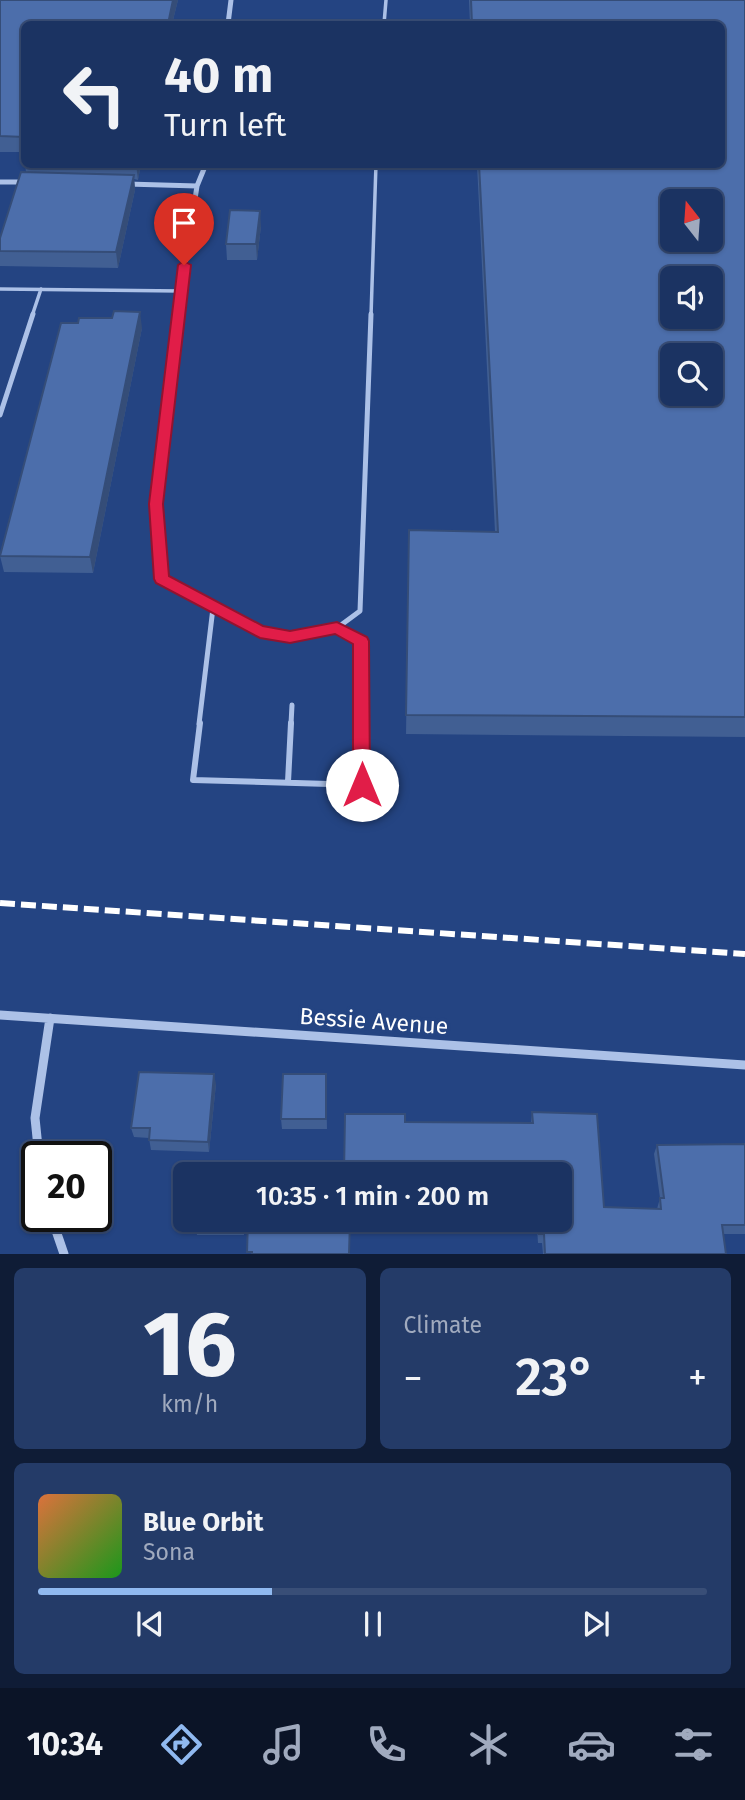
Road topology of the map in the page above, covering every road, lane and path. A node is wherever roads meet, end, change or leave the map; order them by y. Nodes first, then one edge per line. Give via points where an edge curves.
1 (231, 0) edge
2 (386, 0) edge
3 (228, 21) edge
4 (384, 21) edge
5 (204, 168) edge
6 (376, 168) edge
7 (0, 182) edge
8 (40, 183) edge
9 (118, 184) edge
10 (197, 186) junction
11 (0, 289) edge
12 (41, 289) junction
13 (180, 291) junction
14 (0, 415) edge
15 (162, 579) joint
16 (213, 608) junction
17 (337, 628) junction
18 (292, 705) dead end
19 (288, 782) junction
20 (0, 1015) edge
21 (50, 1018) junction
22 (745, 1065) edge
23 (37, 1141) edge
24 (56, 1232) edge
25 (64, 1254) edge

1 - 3 street
2 - 4 lane
5 - 10 street
6 - 17 lane via 360,611
7 - 8 street
9 - 10 street
10 - 13 street
11 - 12 lane
12 - 13 lane
12 - 14 lane
13 - 15 street via 156,504
15 - 16 lane
16 - 17 lane via 260,632 290,637
16 - 19 lane via 193,780
17 - 19 lane via 361,641 362,785
18 - 19 lane
20 - 21 street, Bessie Avenue
21 - 22 street, Bessie Avenue
21 - 23 street via 35,1118
24 - 25 street

